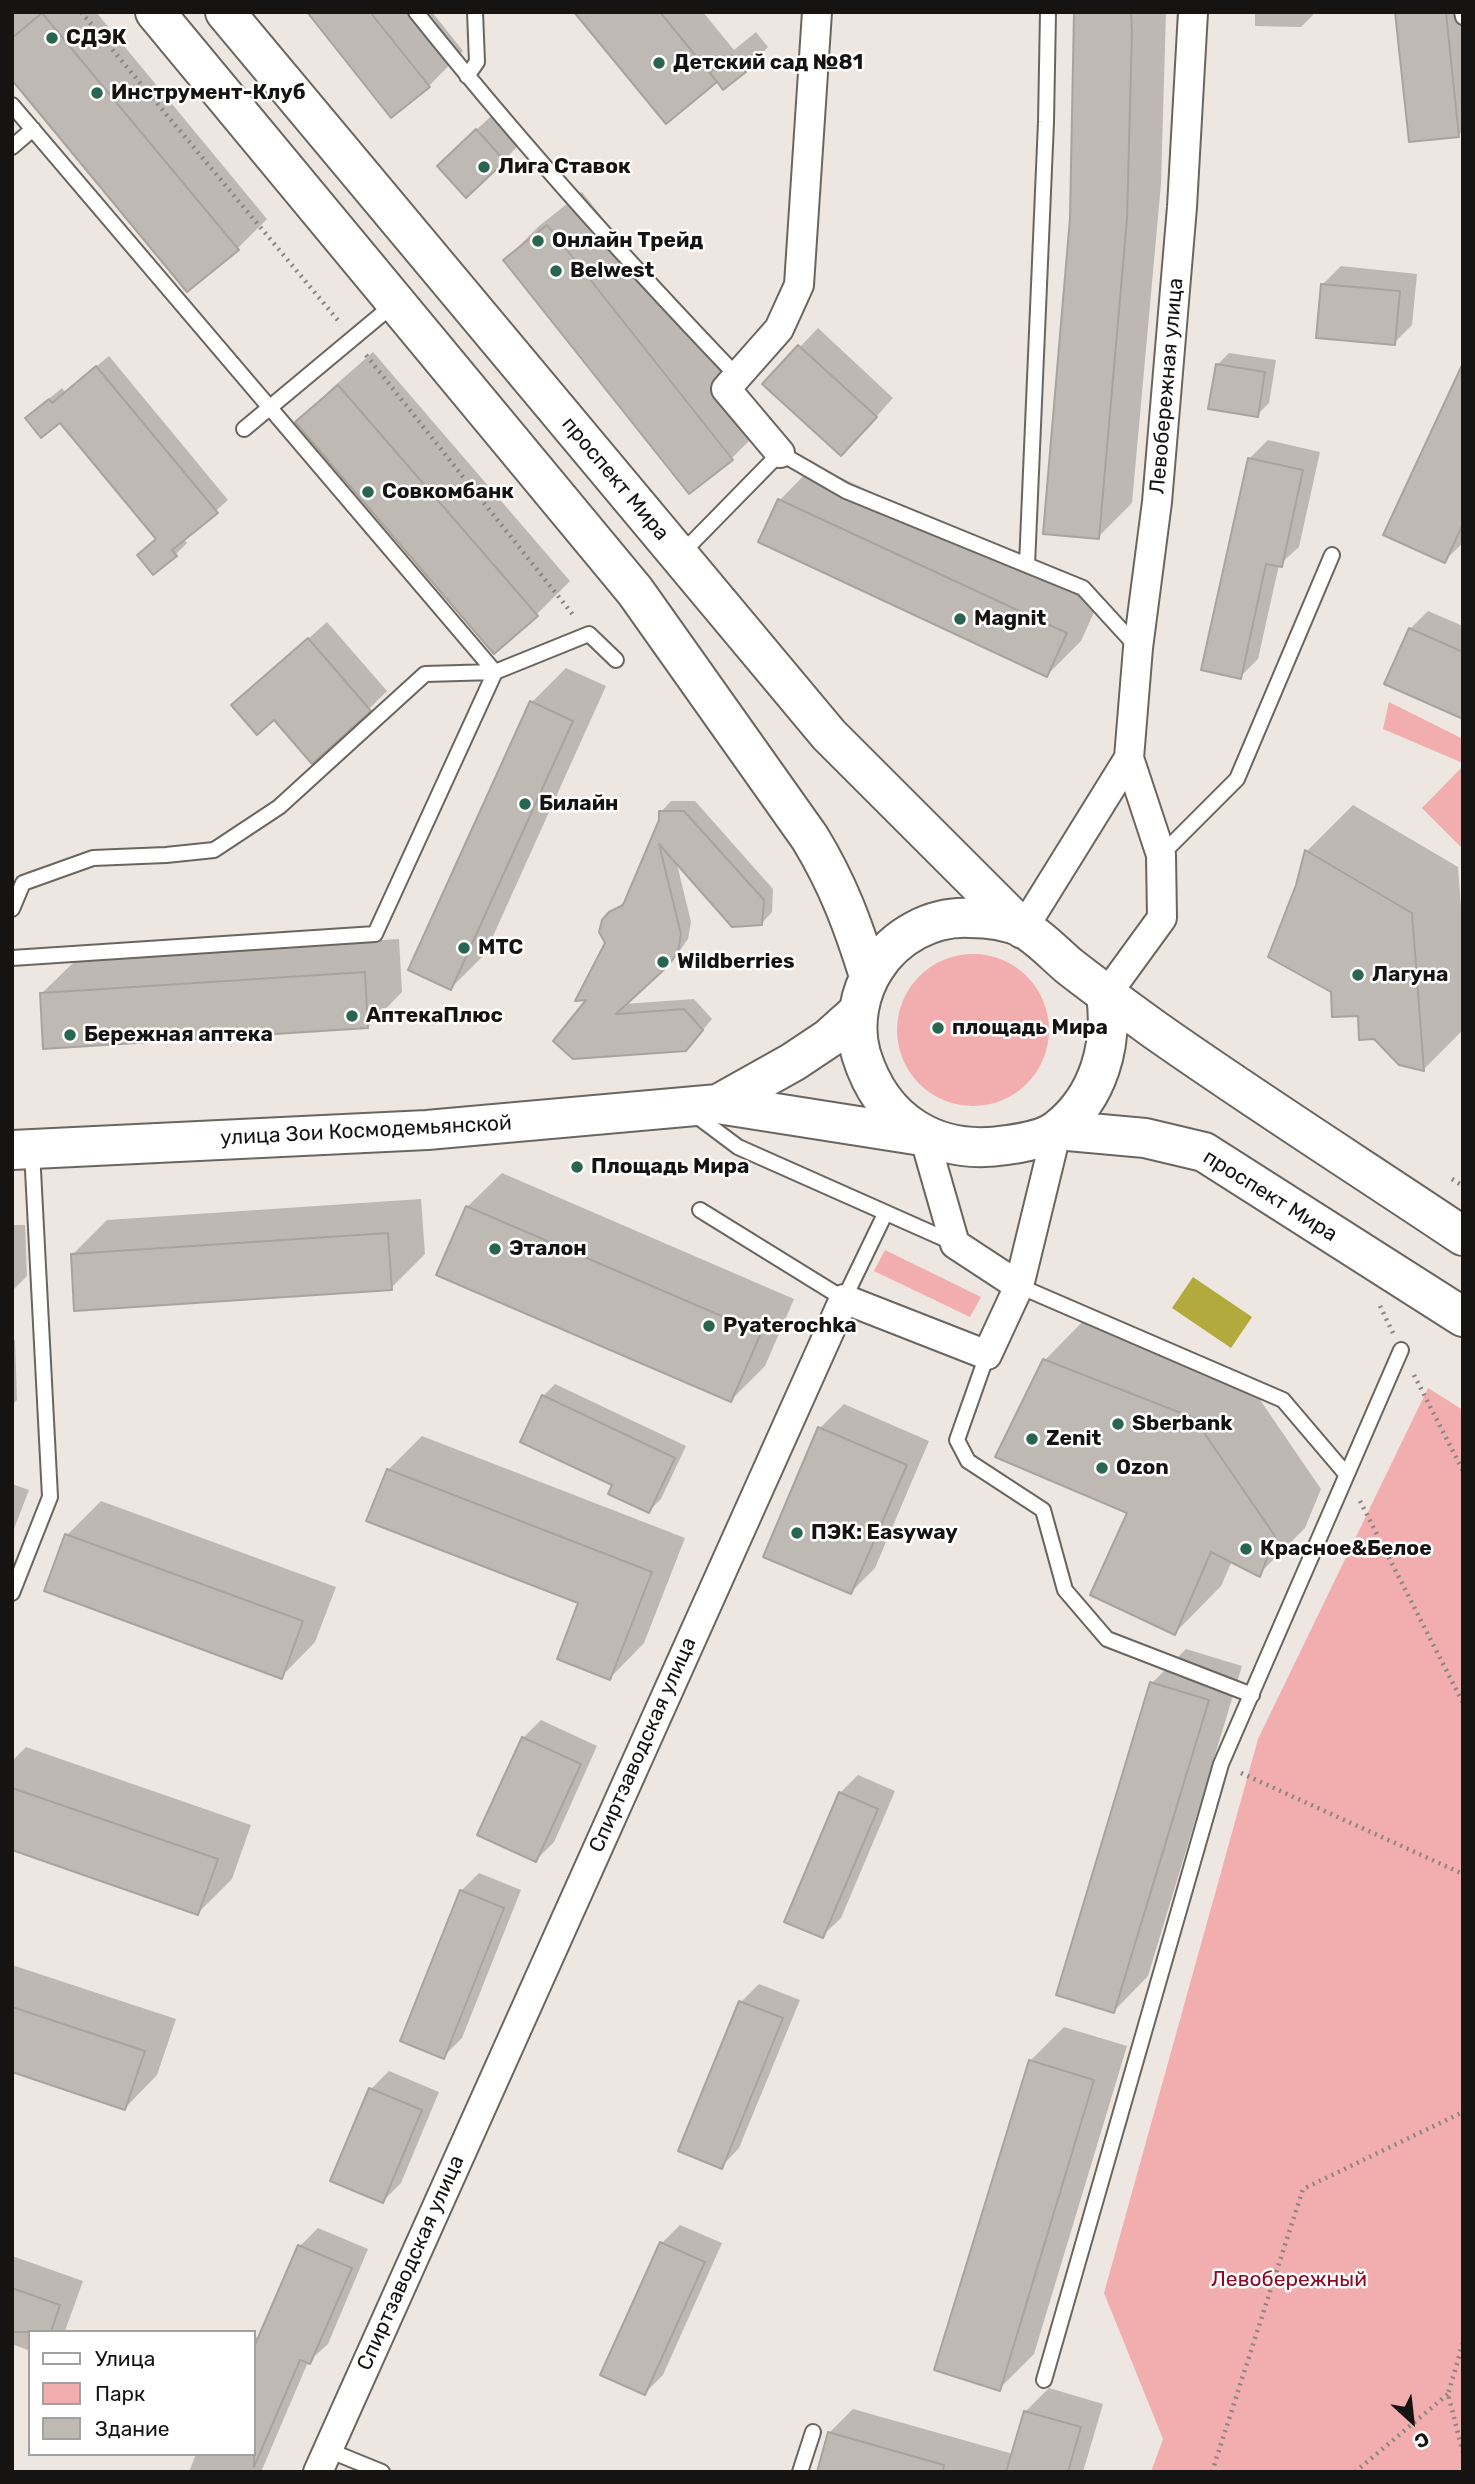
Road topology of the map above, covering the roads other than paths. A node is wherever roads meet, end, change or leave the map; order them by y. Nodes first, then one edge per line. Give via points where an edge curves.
1 (155, 12) edge
2 (225, 12) edge
3 (416, 12) edge
4 (475, 12) edge
5 (817, 12) edge
6 (1048, 12) edge
7 (1193, 12) edge
8 (467, 76) junction
9 (12, 105) edge
10 (33, 129) junction
11 (12, 147) edge
12 (396, 302) junction
13 (737, 376) junction
14 (270, 408) junction
15 (244, 429) dead end
16 (780, 453) junction
17 (1332, 555) dead end
18 (679, 556) junction
19 (1027, 565) junction
20 (1138, 649) junction
21 (616, 660) dead end
22 (495, 671) junction
23 (1129, 758) junction
24 (1161, 855) junction
25 (12, 909) edge
26 (1023, 929) junction
27 (12, 958) edge
28 (864, 994) junction
29 (1106, 995) junction
30 (701, 1105) junction
31 (1057, 1130) junction
32 (924, 1136) junction
33 (22, 1149) edge
34 (700, 1210) dead end
35 (885, 1214) junction
36 (1463, 1236) edge
37 (955, 1244) junction
38 (1019, 1286) junction
39 (844, 1299) junction
40 (1463, 1317) edge
41 (1401, 1350) road end
42 (987, 1355) junction
43 (1346, 1474) junction
44 (12, 1593) edge
45 (1251, 1695) junction
46 (1044, 2380) dead end
47 (813, 2432) dead end
48 (323, 2461) edge
49 (382, 2472) edge
50 (800, 2472) edge

1 - 12 main road
2 - 18 main road, проспект Мира
3 - 8 lane
4 - 8 lane via 477,62
5 - 13 street via 799,285 779,328
6 - 19 lane
7 - 20 street, Левобережная улица via 1158,489
8 - 13 lane via 644,279
9 - 10 lane
10 - 11 lane
10 - 14 lane
12 - 14 lane
12 - 28 main road via 635,591 810,838 844,902
13 - 16 street via 726,388
14 - 15 lane
14 - 22 lane
16 - 18 lane
16 - 19 lane via 845,491
17 - 24 lane via 1237,779
18 - 26 main road, проспект Мира via 829,735
19 - 20 lane via 1083,588
20 - 23 street, Левобережная улица
21 - 22 lane via 589,634
22 - 25 lane via 425,674 279,807 214,849 93,858 23,883
22 - 27 lane via 375,934
23 - 24 street, Левобережная улица
23 - 26 street, Левобережная улица
24 - 29 street, Левобережная улица via 1162,918
26 - 28 main road via 970,918 919,928 890,948
26 - 29 main road
28 - 30 main road, улица Зои Космодемьянской via 829,1038 793,1062
28 - 32 main road via 860,1048 873,1082 892,1110
29 - 31 main road via 1109,1018 1102,1065 1078,1107
29 - 36 main road
30 - 32 main road, улица Зои Космодемьянской
30 - 33 main road, улица Зои Космодемьянской via 427,1130
30 - 35 lane via 738,1147
31 - 32 main road via 991,1148 943,1143
31 - 38 street
31 - 40 main road, проспект Мира via 1145,1138 1204,1152
32 - 37 street
33 - 44 lane via 50,1497
34 - 39 lane
35 - 37 lane
35 - 39 lane
37 - 38 street
38 - 42 street
38 - 43 lane via 1283,1400
39 - 42 street
39 - 48 street, Спиртзаводская улица
41 - 43 lane
42 - 45 lane via 957,1440 968,1461 1043,1510 1065,1590 1107,1639
43 - 45 lane
45 - 46 lane via 1221,1764
47 - 50 lane
48 - 49 lane

